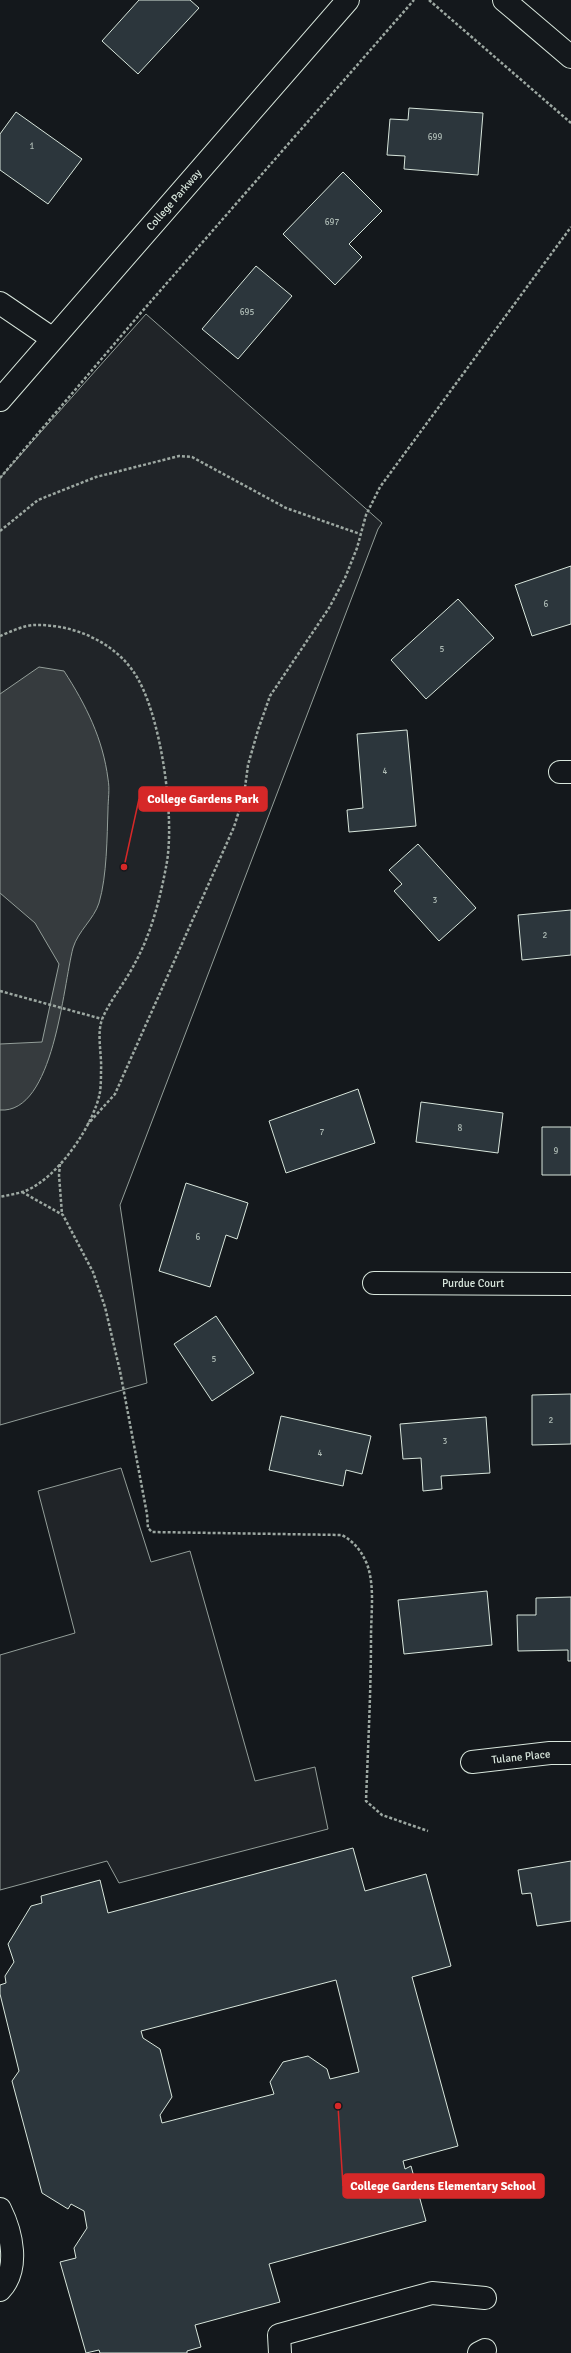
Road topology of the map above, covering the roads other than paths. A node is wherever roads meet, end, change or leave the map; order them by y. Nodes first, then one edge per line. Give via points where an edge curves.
1 (348, 0) edge
2 (504, 0) edge
3 (571, 57) edge
4 (0, 303) edge
5 (53, 339) junction
6 (0, 400) edge
7 (374, 1283) dead end
8 (571, 1284) edge
9 (571, 1753) edge
10 (472, 1762) dead end
11 (0, 2209) edge
12 (0, 2290) edge
13 (485, 2298) dead end
14 (280, 2353) edge

1 - 5 street, College Parkway
2 - 3 street
4 - 5 street
5 - 6 street, College Parkway
7 - 8 street, Purdue Court
9 - 10 street, Tulane Place
11 - 12 street via 9,2228 12,2267 6,2284
13 - 14 street via 432,2293 279,2335

